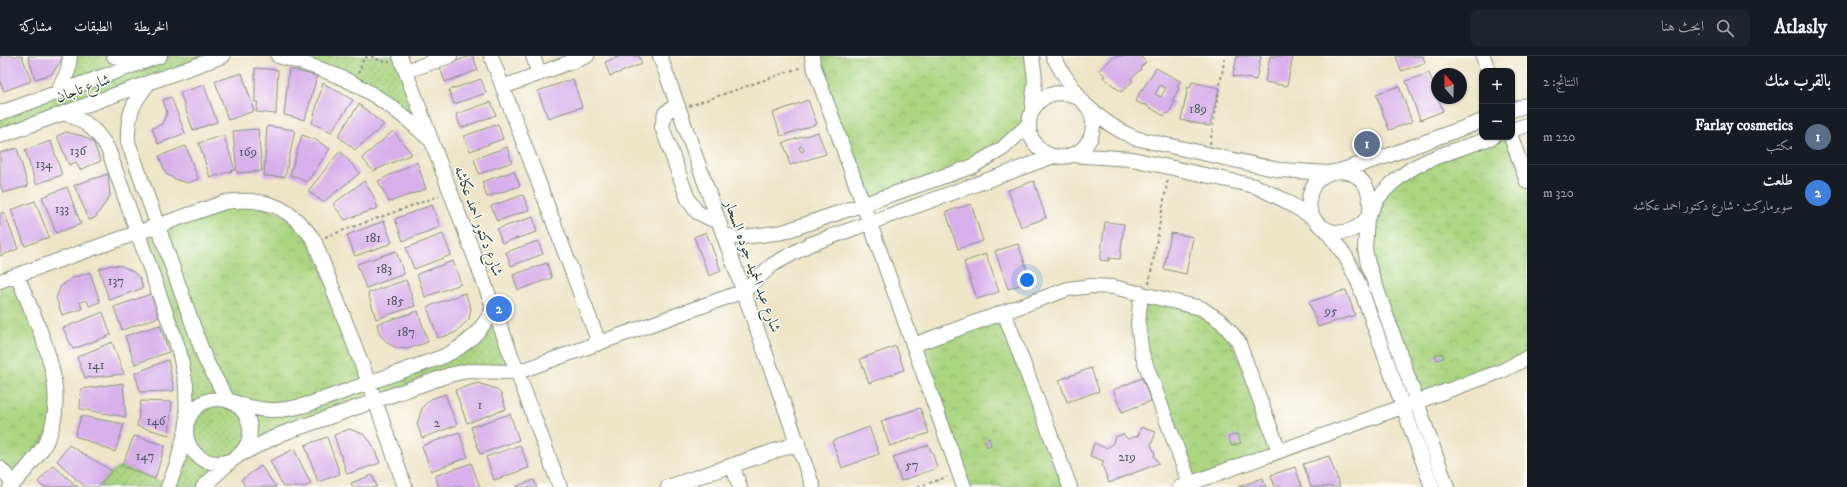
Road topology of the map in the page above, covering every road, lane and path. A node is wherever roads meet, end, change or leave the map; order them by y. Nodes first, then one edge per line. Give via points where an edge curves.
1 (70, 56) edge
2 (114, 56) edge
3 (160, 56) edge
4 (223, 56) edge
5 (278, 56) edge
6 (362, 56) edge
7 (371, 56) edge
8 (450, 56) edge
9 (491, 56) edge
10 (533, 56) edge
11 (587, 56) edge
12 (660, 56) edge
13 (1032, 56) edge
14 (1053, 56) edge
15 (1225, 56) edge
16 (1483, 56) edge
17 (209, 58) edge
18 (364, 58) junction
19 (813, 60) edge
20 (144, 62) junction
21 (402, 62) edge
22 (1487, 68) edge
23 (539, 74) junction
24 (150, 82) junction
25 (354, 83) junction
26 (503, 87) junction
27 (57, 93) junction
28 (1084, 102) junction
29 (1527, 105) edge
30 (678, 107) junction
31 (1032, 109) junction
32 (1515, 109) edge
33 (0, 113) edge
34 (64, 113) junction
35 (1479, 122) edge
36 (1028, 125) junction
37 (1527, 125) edge
38 (1515, 129) edge
39 (0, 136) edge
40 (1485, 140) edge
41 (1512, 140) edge
42 (431, 141) junction
43 (1208, 154) junction
44 (1054, 156) junction
45 (1070, 156) junction
46 (1170, 167) junction
47 (1333, 172) junction
48 (1527, 182) edge
49 (450, 192) junction
50 (863, 204) junction
51 (1369, 214) junction
52 (1312, 216) junction
53 (719, 221) junction
54 (870, 223) junction
55 (158, 225) junction
56 (1326, 230) junction
57 (138, 232) junction
58 (724, 236) junction
59 (314, 240) junction
60 (17, 275) junction
61 (0, 281) edge
62 (744, 291) junction
63 (1144, 294) junction
64 (493, 309) junction
65 (1004, 312) junction
66 (599, 343) junction
67 (913, 345) junction
68 (1527, 358) edge
69 (518, 372) junction
70 (369, 383) junction
71 (229, 400) junction
72 (375, 401) junction
73 (1416, 402) junction
74 (1403, 407) junction
75 (186, 426) junction
76 (798, 443) junction
77 (1279, 451) junction
78 (237, 457) junction
79 (732, 465) junction
80 (0, 468) edge
81 (958, 473) junction
82 (11, 485) edge
83 (1185, 485) edge
84 (168, 487) edge
85 (204, 487) edge
86 (405, 487) edge
87 (561, 487) edge
88 (668, 487) edge
89 (740, 487) edge
90 (813, 487) edge
91 (918, 487) edge
92 (964, 487) edge
93 (1070, 487) edge
94 (1432, 487) edge
95 (1448, 487) edge

1 - 27 street via 68,72
2 - 20 street
3 - 20 street, شارع تاجان
4 - 17 street, شارع تاجان
5 - 25 street via 310,64
6 - 18 path
7 - 18 path
7 - 21 path via 386,63
8 - 21 street
9 - 26 street
10 - 23 street
11 - 23 street
12 - 30 street, شارع عبد الحميد جوده السحار
13 - 31 street via 1035,79
14 - 28 street
15 - 43 path
16 - 22 street
17 - 24 street, شارع تاجان
18 - 25 path
19 - 30 path
19 - 50 street
20 - 27 street, شارع تاجان
21 - 42 street, شارع دكتور احمد عكاشه
23 - 26 street
24 - 34 street, شارع تاجان
24 - 55 street via 131,110 128,142
25 - 42 street via 405,116
26 - 66 street
27 - 33 street, شارع تاجان
28 - 31 street via 1068,93 1054,93 1042,98
28 - 43 street via 1106,123 1135,138
28 - 45 street via 1093,120 1092,135 1080,151
29 - 32 street
30 - 53 street, شارع عبد الحميد جوده السحار
30 - 53 street via 665,113 662,127 685,192 697,212
31 - 36 street
34 - 39 street, شارع تاجان
34 - 57 street via 78,118 101,137 108,149
35 - 47 street via 1381,158
36 - 44 street via 1030,136 1036,145
36 - 50 street via 1002,149 971,167
37 - 38 street
40 - 51 street via 1418,164 1391,184
41 - 48 street
42 - 49 street, شارع دكتور احمد عكاشه
43 - 47 street via 1279,170
44 - 45 street
44 - 54 street
45 - 46 street via 1132,159
46 - 52 street via 1255,186
46 - 63 path
47 - 51 street via 1350,172 1368,187 1371,198
47 - 52 street via 1318,180 1311,191 1309,204
49 - 59 path
49 - 64 street, شارع دكتور احمد عكاشه
50 - 54 street
50 - 58 street via 783,232 744,237
51 - 56 street via 1359,227 1349,232 1337,233
51 - 73 street via 1366,249 1368,264
52 - 56 street
53 - 58 street, شارع عبد الحميد جوده السحار
54 - 62 street via 808,245 772,265
54 - 67 street
55 - 57 street
55 - 59 street via 225,202 246,200 266,203 285,211 302,224
55 - 71 street via 205,359
56 - 74 street via 1346,257 1360,284
57 - 60 street
57 - 75 street via 184,368 187,391
58 - 62 street, شارع عبد الحميد جوده السحار
59 - 70 street
60 - 61 street
60 - 82 street via 51,365 56,405 53,425 44,445
62 - 66 street
62 - 76 street, شارع عبد الحميد جوده السحار
63 - 65 street via 1113,287 1090,286 1068,289
63 - 77 street via 1201,308 1222,322 1238,341
63 - 83 street via 1138,324 1142,354
64 - 69 street, شارع دكتور احمد عكاشه
64 - 70 street via 485,325 458,349
65 - 67 street
65 - 93 street
66 - 69 street
67 - 81 street
68 - 73 street
69 - 72 street via 467,371
69 - 87 street, شارع دكتور احمد عكاشه
70 - 71 street via 290,410 250,408
70 - 72 street
71 - 75 street via 215,398 203,402 193,410
71 - 78 street via 244,410 250,424 249,440
72 - 78 street via 281,434
72 - 86 street
73 - 74 street
73 - 95 street
74 - 77 street
74 - 94 street
75 - 78 street via 188,444 201,458 220,463
75 - 84 street via 177,464
76 - 79 street
76 - 90 street, شارع عبد الحميد جوده السحار
77 - 83 street
78 - 85 street
79 - 88 street
79 - 89 street
80 - 82 street
81 - 91 path
81 - 92 street

